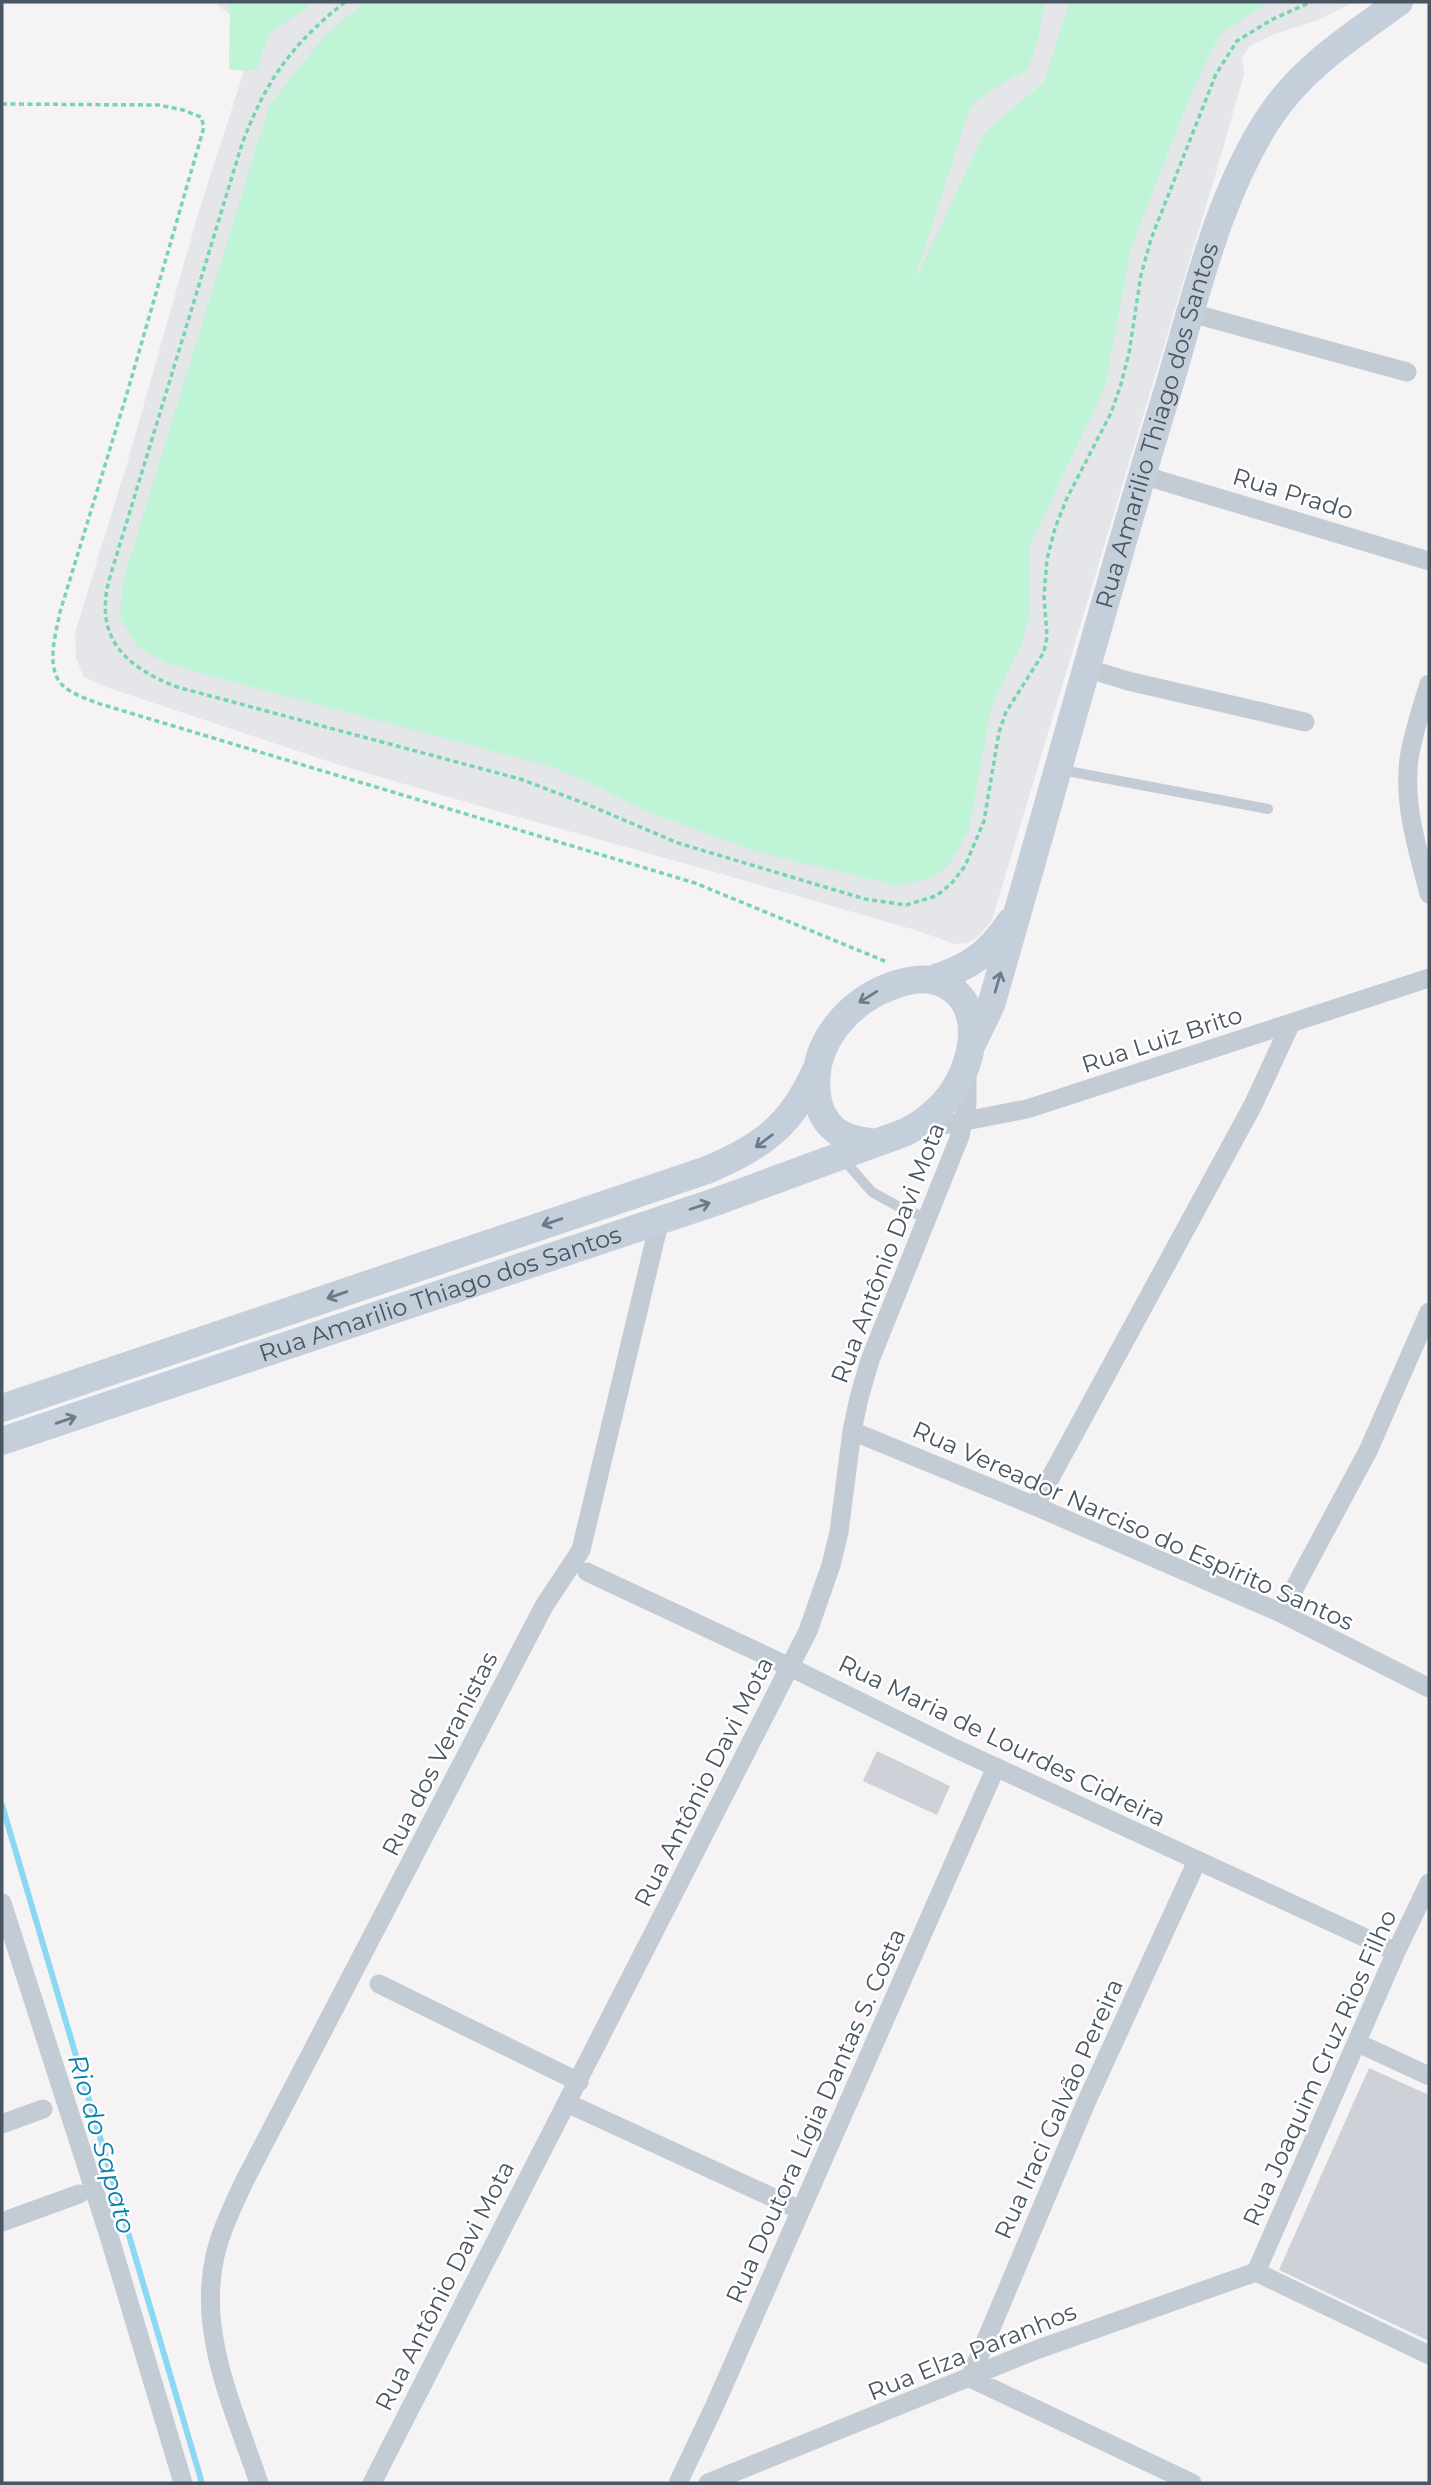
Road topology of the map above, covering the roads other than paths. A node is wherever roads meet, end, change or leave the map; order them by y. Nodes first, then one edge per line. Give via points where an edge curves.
1 (1399, 2) edge
2 (1191, 313) junction
3 (1407, 372) dead end
4 (1142, 475) junction
5 (1429, 561) edge
6 (1086, 668) junction
7 (1429, 684) edge
8 (1304, 722) dead end
9 (1058, 769) junction
10 (1268, 809) dead end
11 (1429, 894) edge
12 (1017, 911) junction
13 (1429, 978) edge
14 (930, 979) junction
15 (1291, 1023) junction
16 (970, 1054) junction
17 (817, 1067) junction
18 (796, 1107) junction
19 (964, 1120) junction
20 (906, 1132) junction
21 (876, 1143) junction
22 (841, 1156) junction
23 (927, 1218) junction
24 (660, 1219) junction
25 (1429, 1312) edge
26 (2, 1408) edge
27 (852, 1431) junction
28 (2, 1441) edge
29 (1035, 1506) junction
30 (587, 1572) dead end
31 (1281, 1613) junction
32 (790, 1667) junction
33 (1429, 1688) edge
34 (996, 1767) junction
35 (1197, 1861) junction
36 (1429, 1883) edge
37 (2, 1903) edge
38 (1396, 1952) junction
39 (379, 1984) dead end
40 (1358, 2043) junction
41 (1429, 2076) edge
42 (579, 2082) junction
43 (567, 2103) junction
44 (43, 2109) dead end
45 (2, 2124) edge
46 (79, 2194) dead end
47 (800, 2210) junction
48 (2, 2222) edge
49 (1256, 2272) junction
50 (1429, 2355) edge
51 (970, 2378) junction
52 (183, 2483) edge
53 (260, 2483) edge
54 (372, 2483) edge
55 (678, 2483) edge
56 (708, 2483) edge
57 (1192, 2483) edge

1 - 2 main road, Rua Amarilio Thiago dos Santos via 1301,76 1272,113 1228,198
2 - 3 street
2 - 4 main road, Rua Amarilio Thiago dos Santos
4 - 5 street, Rua Prado
4 - 6 main road, Rua Amarilio Thiago dos Santos
6 - 8 street
6 - 9 main road, Rua Amarilio Thiago dos Santos
7 - 11 street via 1409,759 1408,788 1410,819
9 - 10 lane
9 - 12 main road, Rua Amarilio Thiago dos Santos
12 - 14 main road, Rua Amarilio Thiago dos Santos via 975,961
16 -> 12 main road, Rua Amarilio Thiago dos Santos via 991,1005
13 - 15 street, Rua Luiz Brito
14 - 16 main road via 957,992 964,1004 974,1030
14 -> 17 main road via 905,982 866,998 838,1023
15 - 19 street, Rua Luiz Brito via 1027,1109
15 - 29 street via 1253,1105
16 - 19 street, Rua Antônio Davi Mota
16 - 20 main road via 946,1102
17 - 18 main road, Rua Amarilio Thiago dos Santos
17 - 21 main road via 821,1115 843,1136
18 - 22 main road via 821,1143
18 -> 26 main road, Rua Amarilio Thiago dos Santos via 775,1133 755,1148 707,1170
19 - 20 street, Rua Luiz Brito
19 - 23 street, Rua Antônio Davi Mota
20 - 21 main road
21 - 22 main road, Rua Amarilio Thiago dos Santos
22 - 23 lane via 872,1192
24 -> 22 main road, Rua Amarilio Thiago dos Santos
23 - 27 street, Rua Antônio Davi Mota via 870,1360
28 -> 24 main road, Rua Amarilio Thiago dos Santos
24 - 53 street, Rua dos Veranistas via 581,1550 544,1606 244,2182 215,2256 209,2292 216,2355
25 - 31 street via 1367,1451
27 - 29 street, Rua Vereador Narciso do Espírito Santos
27 - 32 street, Rua Antônio Davi Mota via 831,1565
29 - 31 street, Rua Vereador Narciso do Espírito Santos
30 - 32 street, Rua Maria de Lourdes Cidreira
31 - 33 street, Rua Vereador Narciso do Espírito Santos
32 - 34 street, Rua Maria de Lourdes Cidreira
32 - 42 street, Rua Antônio Davi Mota
34 - 35 street, Rua Maria de Lourdes Cidreira
34 - 47 street, Rua Doutora Lígia Dantas S. Costa
35 - 38 street, Rua Maria de Lourdes Cidreira
35 - 51 street, Rua Iraci Galvão Pereira via 1085,2105
36 - 38 street, Rua Joaquim Cruz Rios Filho
37 - 52 street
38 - 40 street, Rua Joaquim Cruz Rios Filho
39 - 42 street
40 - 41 street
40 - 49 street, Rua Joaquim Cruz Rios Filho
42 - 43 street, Rua Antônio Davi Mota
43 - 47 street
43 - 54 street, Rua Antônio Davi Mota
44 - 45 street
46 - 48 street
47 - 55 street, Rua Doutora Lígia Dantas S. Costa
49 - 50 street
49 - 51 street, Rua Elza Paranhos
51 - 56 street, Rua Elza Paranhos
51 - 57 street

